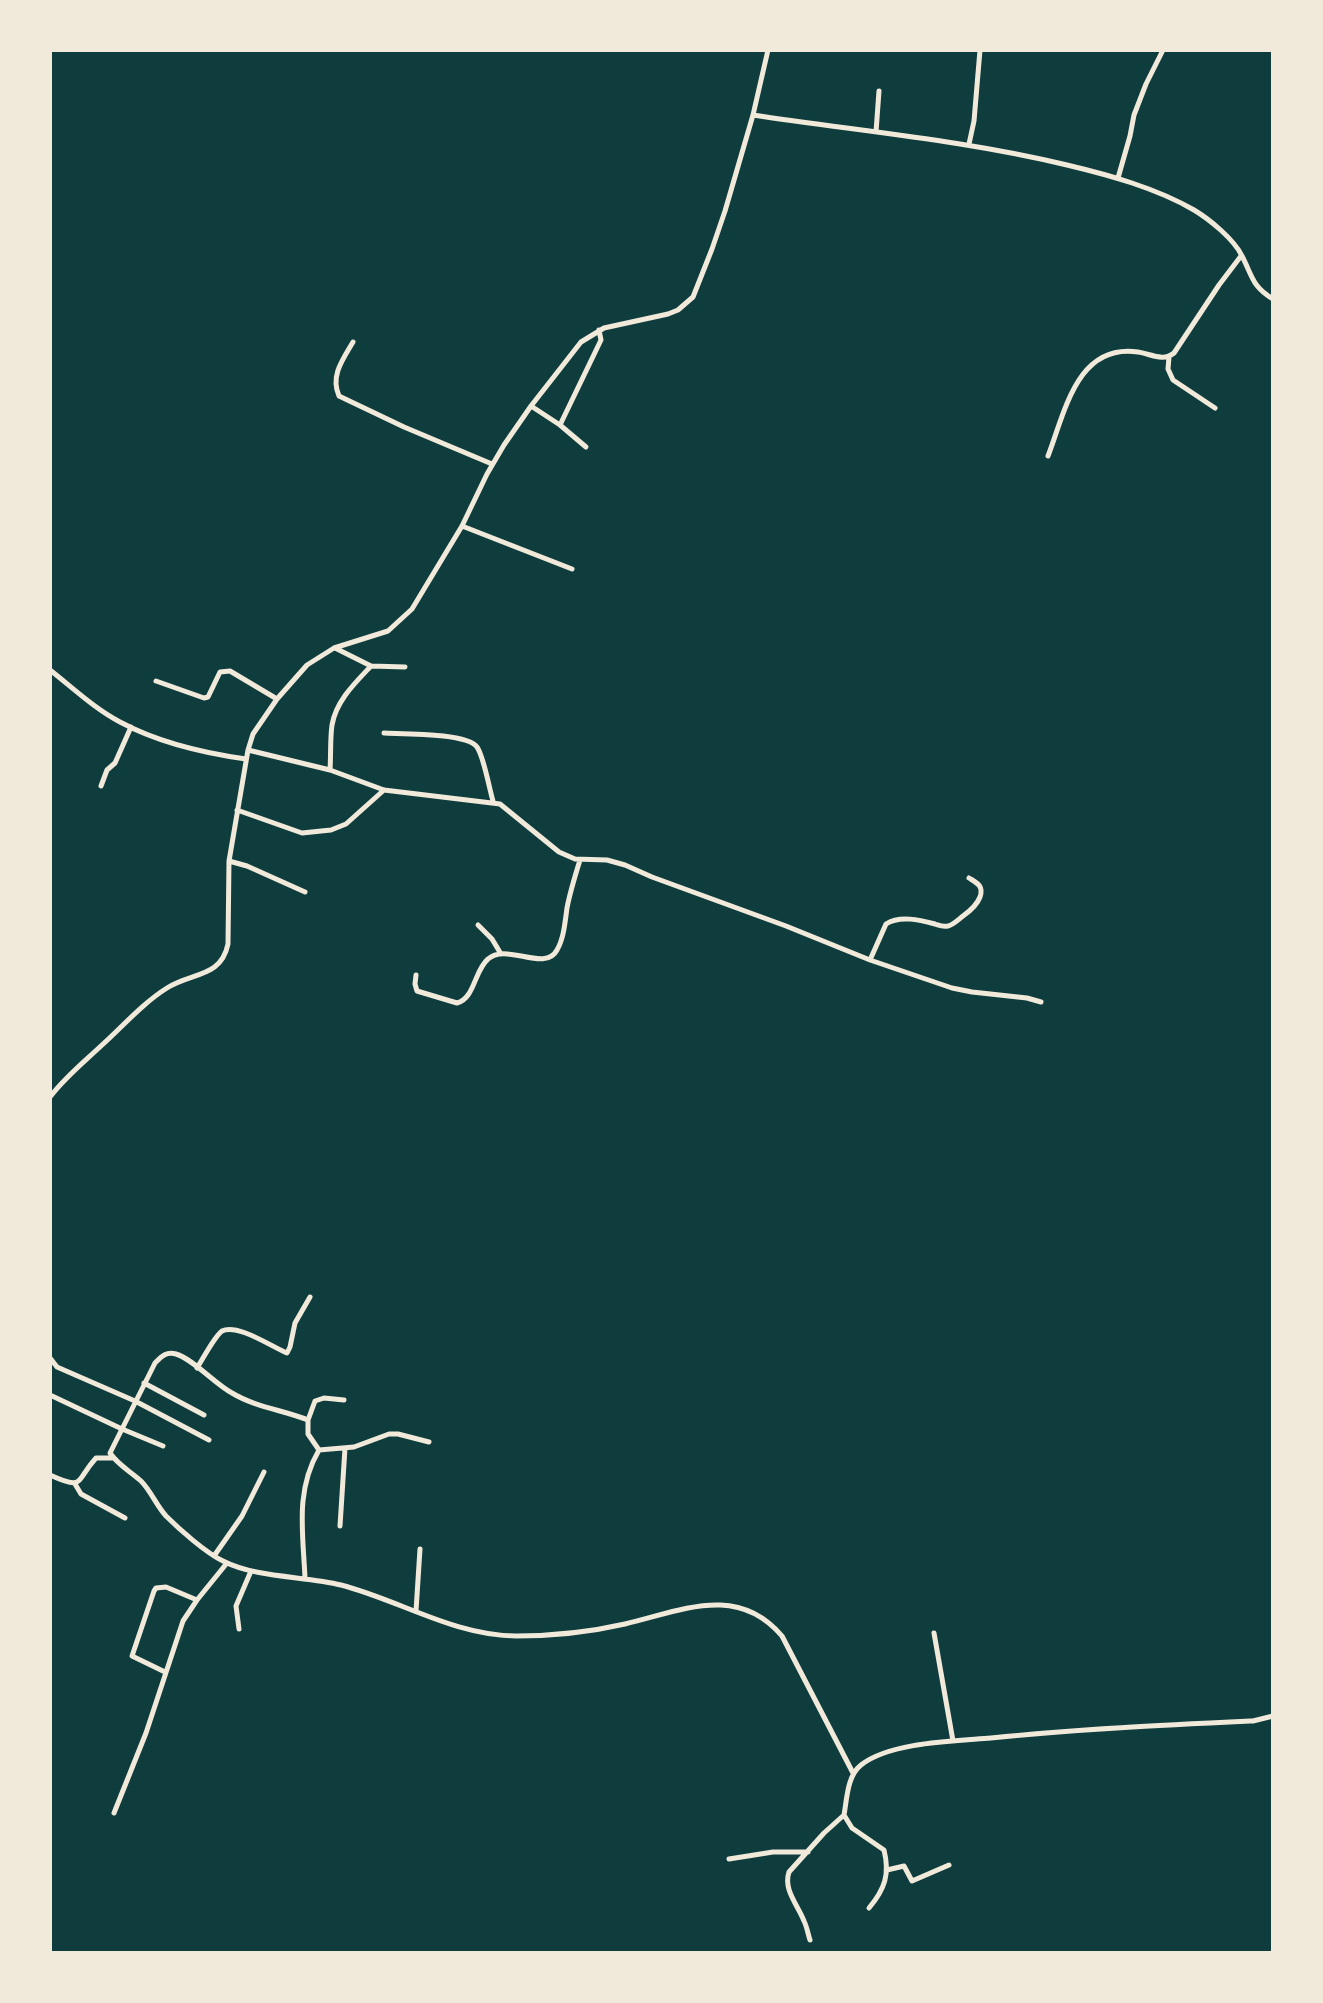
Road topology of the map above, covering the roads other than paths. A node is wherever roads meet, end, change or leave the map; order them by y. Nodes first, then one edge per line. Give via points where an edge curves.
1 (768, 50) edge
2 (980, 50) edge
3 (1163, 50) edge
4 (879, 91) dead end
5 (753, 115) junction
6 (876, 132) junction
7 (969, 144) junction
8 (1118, 178) junction
9 (1242, 255) junction
10 (1273, 299) edge
11 (599, 330) junction
12 (353, 342) dead end
13 (1169, 357) junction
14 (531, 406) junction
15 (1215, 408) dead end
16 (560, 425) junction
17 (586, 447) dead end
18 (1048, 456) dead end
19 (492, 464) junction
20 (462, 526) junction
21 (572, 569) dead end
22 (334, 648) junction
23 (371, 666) junction
24 (405, 667) dead end
25 (50, 670) edge
26 (156, 681) dead end
27 (277, 699) junction
28 (131, 727) junction
29 (384, 733) dead end
30 (248, 750) junction
31 (246, 759) junction
32 (330, 770) junction
33 (101, 786) dead end
34 (384, 790) junction
35 (493, 801) junction
36 (237, 810) junction
37 (580, 860) junction
38 (229, 861) junction
39 (969, 878) dead end
40 (305, 892) dead end
41 (478, 925) dead end
42 (501, 954) junction
43 (870, 960) junction
44 (416, 975) dead end
45 (1041, 1002) dead end
46 (50, 1097) edge
47 (310, 1297) dead end
48 (50, 1358) edge
49 (197, 1368) junction
50 (144, 1383) junction
51 (50, 1395) edge
52 (344, 1400) dead end
53 (135, 1401) junction
54 (204, 1415) dead end
55 (308, 1420) junction
56 (122, 1429) junction
57 (209, 1440) dead end
58 (429, 1442) dead end
59 (163, 1446) dead end
60 (345, 1448) junction
61 (319, 1450) junction
62 (113, 1458) junction
63 (264, 1472) dead end
64 (50, 1475) edge
65 (75, 1484) junction
66 (125, 1518) dead end
67 (340, 1526) dead end
68 (420, 1549) dead end
69 (214, 1556) junction
70 (227, 1563) junction
71 (251, 1571) junction
72 (305, 1578) junction
73 (197, 1600) junction
74 (416, 1611) junction
75 (239, 1629) dead end
76 (934, 1633) dead end
77 (165, 1672) junction
78 (1273, 1716) edge
79 (953, 1741) junction
80 (853, 1773) junction
81 (114, 1813) dead end
82 (844, 1815) junction
83 (808, 1852) junction
84 (729, 1859) dead end
85 (949, 1865) dead end
86 (887, 1870) junction
87 (869, 1908) dead end
88 (810, 1940) dead end

1 - 5 street
2 - 7 street
3 - 8 street via 1134,115
4 - 6 street
5 - 6 street
5 - 11 street via 693,297 668,314
6 - 7 street
7 - 8 street
8 - 9 street via 1195,211
9 - 10 street via 1257,287
9 - 13 street
11 - 14 street via 575,347
11 - 16 street via 601,340
12 - 19 street via 335,378 339,396
13 - 15 street via 1173,380
13 - 18 street via 1124,351 1089,366 1077,382
14 - 16 street
14 - 19 street
16 - 17 street
19 - 20 street
20 - 21 street
20 - 22 street via 396,626
22 - 23 street
22 - 27 street via 307,665
23 - 24 street
23 - 32 street via 336,712
25 - 28 street via 104,713
26 - 27 street via 204,698 220,672 230,671
27 - 30 street
28 - 31 street via 189,749
28 - 33 street
29 - 35 street via 471,742 478,749
30 - 31 street
30 - 32 street
31 - 36 street
32 - 34 street
34 - 35 street
34 - 36 street via 346,824 331,830 302,833
35 - 37 street via 559,852
36 - 38 street
37 - 42 street via 554,955 542,959
37 - 43 street via 625,865
38 - 40 street
38 - 46 street via 228,944 221,963 163,990
39 - 43 street via 982,889 974,907 943,927 909,919 889,921
41 - 42 street
42 - 44 street via 489,957 467,998 457,1003 417,991
43 - 45 street via 952,988
47 - 49 street via 287,1353 229,1329 219,1334
48 - 53 street via 57,1367
49 - 50 street via 170,1353 155,1363
49 - 55 street via 231,1393
50 - 53 street
50 - 54 street
51 - 56 street
52 - 55 street via 315,1401
53 - 56 street
53 - 57 street
55 - 61 street via 308,1434
56 - 59 street
56 - 62 street via 111,1449
58 - 60 street via 389,1434
60 - 61 street
60 - 67 street
61 - 72 street via 305,1480 302,1507
62 - 65 street via 96,1458
62 - 69 street via 141,1482 166,1516
63 - 69 street
64 - 65 street
65 - 66 street via 81,1494
68 - 74 street
69 - 70 street
70 - 71 street
70 - 73 street
71 - 72 street
71 - 75 street via 236,1606
72 - 74 street
73 - 77 street via 183,1621
73 - 77 street via 166,1587 154,1591 132,1656
74 - 80 street via 512,1636 624,1624 694,1606 744,1608 771,1622 782,1636
76 - 79 street
77 - 81 street
78 - 79 street
79 - 80 street via 879,1754
80 - 82 street
82 - 83 street
82 - 86 street via 852,1828 884,1850
83 - 84 street
83 - 88 street via 786,1880
85 - 86 street via 912,1881 904,1866
86 - 87 street

